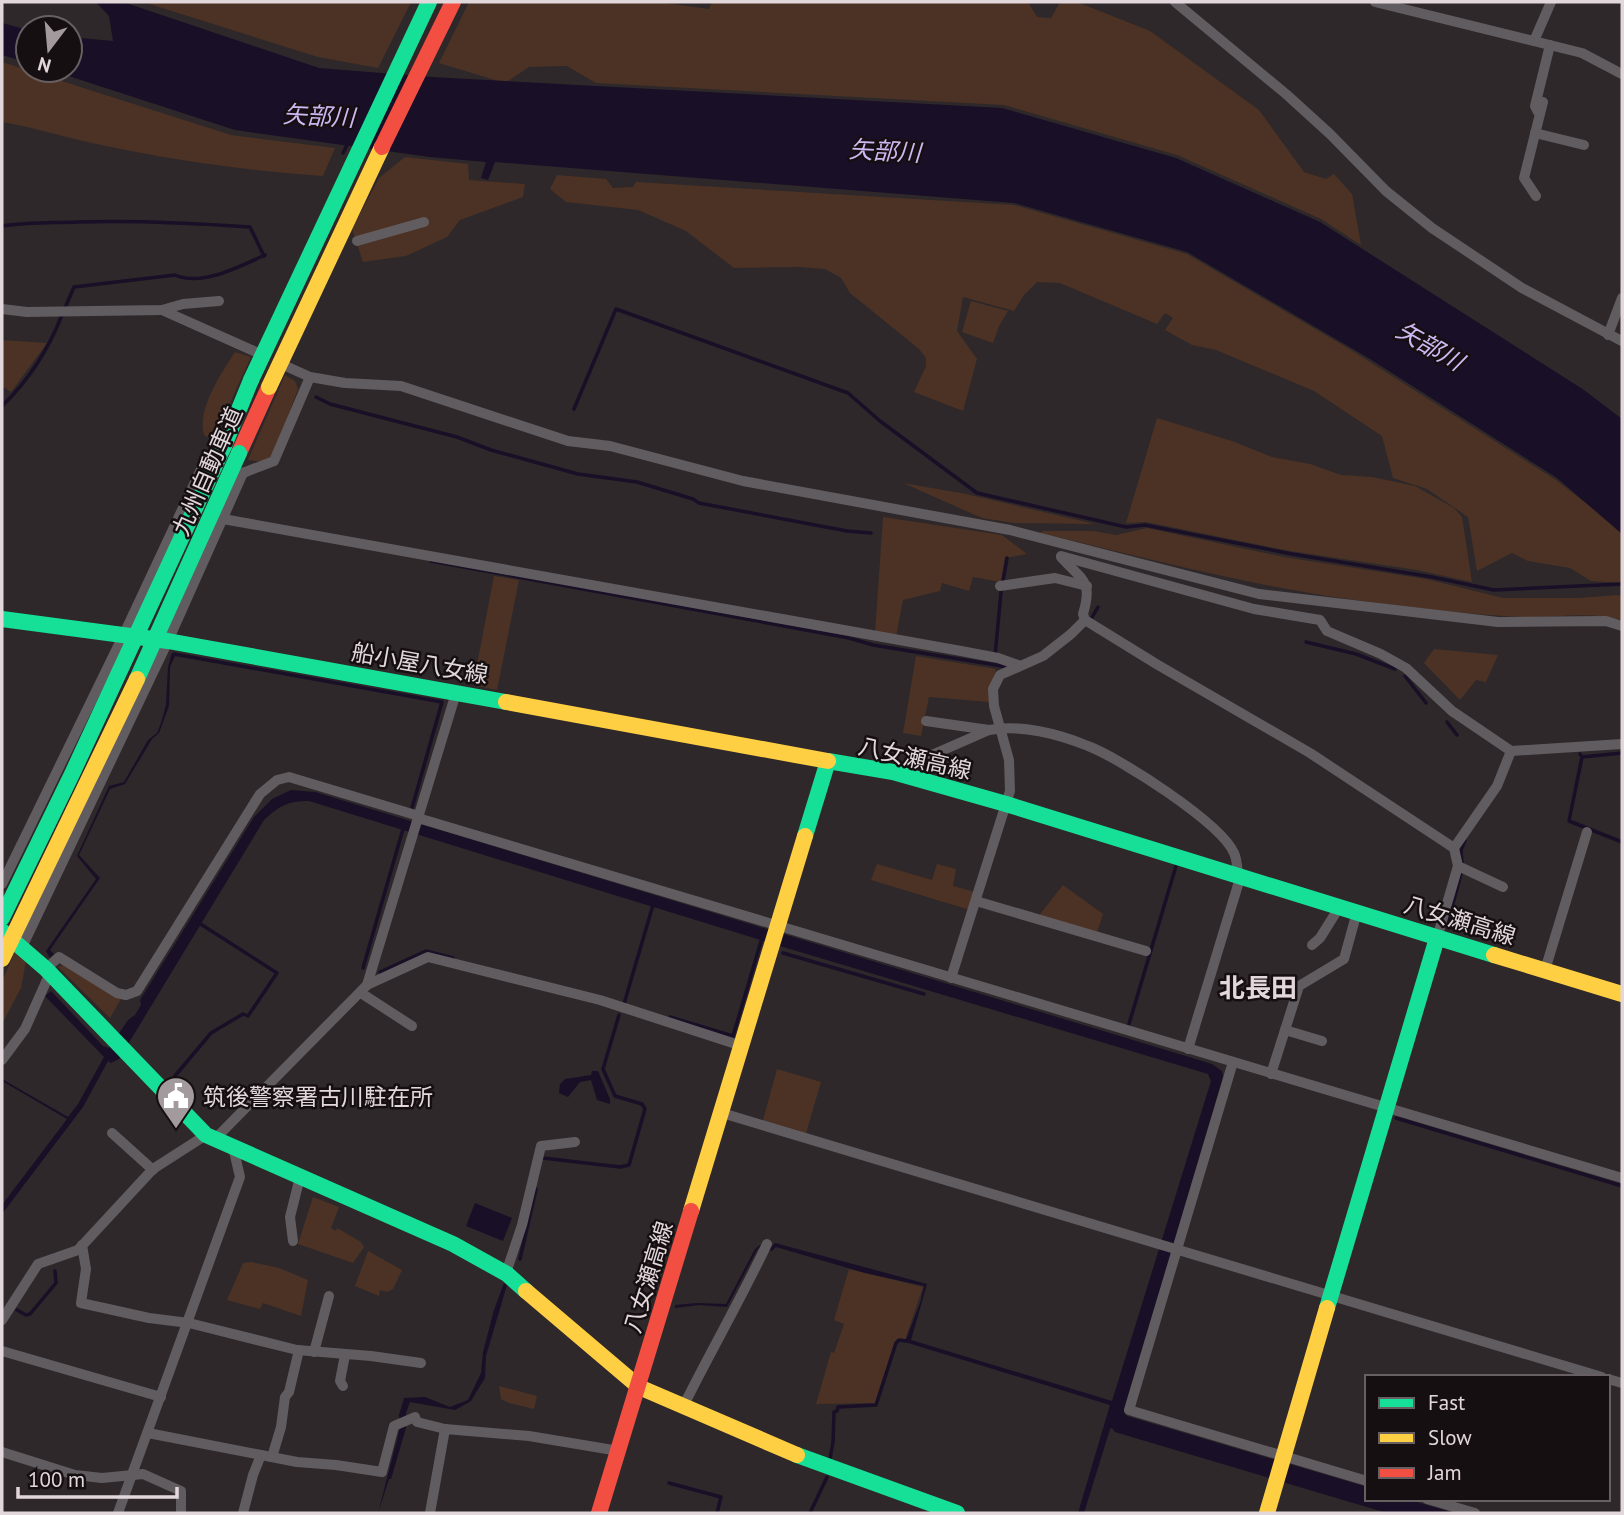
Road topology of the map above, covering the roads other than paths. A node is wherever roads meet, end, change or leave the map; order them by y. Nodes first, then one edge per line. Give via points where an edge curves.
1 (429, 2) edge
2 (453, 2) edge
3 (1175, 2) edge
4 (1375, 2) edge
5 (1432, 2) edge
6 (1551, 2) edge
7 (1427, 14) junction
8 (1534, 41) junction
9 (1550, 45) junction
10 (1622, 74) edge
11 (1535, 133) junction
12 (1584, 145) dead end
13 (1536, 196) dead end
14 (424, 222) dead end
15 (357, 241) dead end
16 (1622, 298) edge
17 (219, 301) dead end
18 (2, 309) edge
19 (162, 310) junction
20 (1608, 335) junction
21 (1622, 341) edge
22 (310, 377) junction
23 (243, 473) junction
24 (223, 519) junction
25 (1000, 586) dead end
26 (1088, 586) junction
27 (2, 619) edge
28 (1085, 620) junction
29 (1622, 626) edge
30 (124, 634) junction
31 (168, 641) junction
32 (1018, 665) junction
33 (456, 692) junction
34 (926, 721) dead end
35 (994, 729) junction
36 (1622, 744) edge
37 (1511, 751) junction
38 (828, 761) junction
39 (893, 772) junction
40 (1006, 804) junction
41 (418, 817) junction
42 (1587, 832) dead end
43 (1454, 848) junction
44 (1458, 866) junction
45 (1240, 874) junction
46 (2, 884) edge
47 (1503, 887) dead end
48 (976, 901) junction
49 (1356, 912) junction
50 (1335, 914) dead end
51 (2, 918) edge
52 (2, 931) edge
53 (776, 936) junction
54 (1437, 938) junction
55 (1312, 945) dead end
56 (22, 947) junction
57 (1146, 951) dead end
58 (2, 959) edge
59 (50, 969) junction
60 (1545, 970) junction
61 (951, 978) junction
62 (364, 989) junction
63 (1622, 994) edge
64 (412, 1026) dead end
65 (1285, 1030) junction
66 (1322, 1041) dead end
67 (741, 1046) junction
68 (1188, 1049) junction
69 (2, 1060) edge
70 (1233, 1062) junction
71 (1271, 1073) junction
72 (1389, 1109) junction
73 (722, 1113) junction
74 (112, 1133) dead end
75 (211, 1136) junction
76 (575, 1142) dead end
77 (233, 1147) junction
78 (153, 1170) junction
79 (300, 1177) junction
80 (1622, 1178) edge
81 (293, 1241) dead end
82 (766, 1244) dead end
83 (82, 1245) junction
84 (1177, 1250) junction
85 (506, 1273) junction
86 (329, 1296) dead end
87 (1331, 1297) junction
88 (2, 1320) edge
89 (188, 1323) junction
90 (299, 1350) junction
91 (2, 1351) edge
92 (314, 1352) junction
93 (345, 1355) junction
94 (421, 1363) dead end
95 (1595, 1375) edge
96 (343, 1387) dead end
97 (639, 1387) junction
98 (161, 1397) junction
99 (680, 1405) junction
100 (445, 1429) junction
101 (148, 1433) junction
102 (619, 1451) junction
103 (2, 1452) edge
104 (266, 1456) junction
105 (1283, 1459) junction
106 (132, 1473) junction
107 (1365, 1480) edge
108 (1434, 1501) edge
109 (118, 1513) edge
110 (181, 1513) edge
111 (243, 1513) edge
112 (430, 1513) edge
113 (599, 1513) edge
114 (957, 1513) edge
115 (1267, 1513) edge
116 (1475, 1513) edge

1 - 51 main road, 九州自動車道, bridge
2 - 58 main road, 九州自動車道, bridge via 351,210 155,641
3 - 20 street via 1286,94 1386,191 1432,228 1522,288
4 - 7 street
5 - 7 street
6 - 8 street
7 - 8 street
8 - 9 street
9 - 10 street via 1582,53
9 - 11 street via 1535,106 1537,112 1542,107
11 - 12 street
11 - 13 street via 1524,178
14 - 15 street
16 - 20 street
17 - 19 street
18 - 19 street
19 - 22 street
20 - 21 street
22 - 23 street via 274,461
22 - 29 street via 401,386 568,441 621,448 743,481 1010,530 1259,594 1498,622 1606,621
23 - 24 street
23 - 30 street via 203,465
24 - 31 street
24 - 32 street
25 - 26 street via 1055,578
26 - 28 street
26 - 37 street via 1060,556 1254,609 1320,620 1328,631 1406,668 1452,711
27 - 30 main road, 船小屋八女線
28 - 32 street via 1043,656
28 - 43 street via 1310,753
30 - 31 main road, 船小屋八女線
30 - 46 street
31 - 33 main road, 船小屋八女線
31 - 56 street
32 - 35 street via 1000,674 993,689
33 - 38 main road, 船小屋八女線
33 - 41 street
34 - 35 street
35 - 39 street
35 - 40 street via 1009,760
35 - 45 street via 1048,733 1090,746 1163,789 1213,827 1234,852
36 - 37 street
37 - 43 street via 1497,786
38 - 39 main road, 八女瀬高線
38 - 53 main road, 八女瀬高線
39 - 40 main road, 八女瀬高線
40 - 45 main road, 八女瀬高線
40 - 48 street
41 - 53 street
41 - 59 street via 289,778 277,780 260,794 137,991 117,993 59,957
41 - 62 street
42 - 60 street
43 - 44 street
44 - 47 street
44 - 54 street
45 - 49 main road, 八女瀬高線
45 - 68 street
48 - 57 street
48 - 61 street
49 - 54 main road, 八女瀬高線
49 - 65 street via 1344,959 1299,986
50 - 55 street
52 - 56 main road
53 - 61 street
53 - 67 main road, 八女瀬高線
54 - 60 main road, 八女瀬高線
54 - 72 main road
56 - 59 main road
59 - 69 street via 25,1029
59 - 75 main road
60 - 63 main road, 八女瀬高線
61 - 68 street
62 - 64 street
62 - 67 street via 428,957 600,1000
62 - 75 street
65 - 66 street
65 - 71 street
67 - 73 main road, 八女瀬高線
68 - 70 street
70 - 71 street
70 - 84 street
71 - 72 street
72 - 80 street
72 - 87 main road
73 - 84 street
73 - 97 main road, 八女瀬高線
74 - 78 street
75 - 77 main road
75 - 78 street
76 - 85 street via 541,1146
77 - 79 main road
77 - 89 street via 240,1177
78 - 83 street
79 - 81 street via 290,1217
79 - 85 main road via 453,1244
82 - 99 street
83 - 88 street via 38,1264
83 - 89 street via 86,1269 81,1303
84 - 87 street
84 - 105 street via 1129,1410
85 - 97 main road
86 - 92 street
87 - 95 street
87 - 105 main road
89 - 90 street
89 - 98 street
90 - 92 street
90 - 104 street via 281,1427
91 - 98 street
92 - 93 street
93 - 94 street
93 - 96 street
97 - 99 main road
97 - 102 main road, 八女瀬高線
98 - 101 street
99 - 114 main road via 795,1454
100 - 102 street via 529,1436
100 - 104 street via 415,1418 394,1426 382,1472
100 - 112 street
101 - 104 street
101 - 106 street
102 - 113 main road, 八女瀬高線
103 - 106 street via 75,1475 102,1478
104 - 111 street via 253,1475
105 - 107 street
105 - 115 main road
106 - 109 street
106 - 110 street via 181,1491
108 - 116 street

